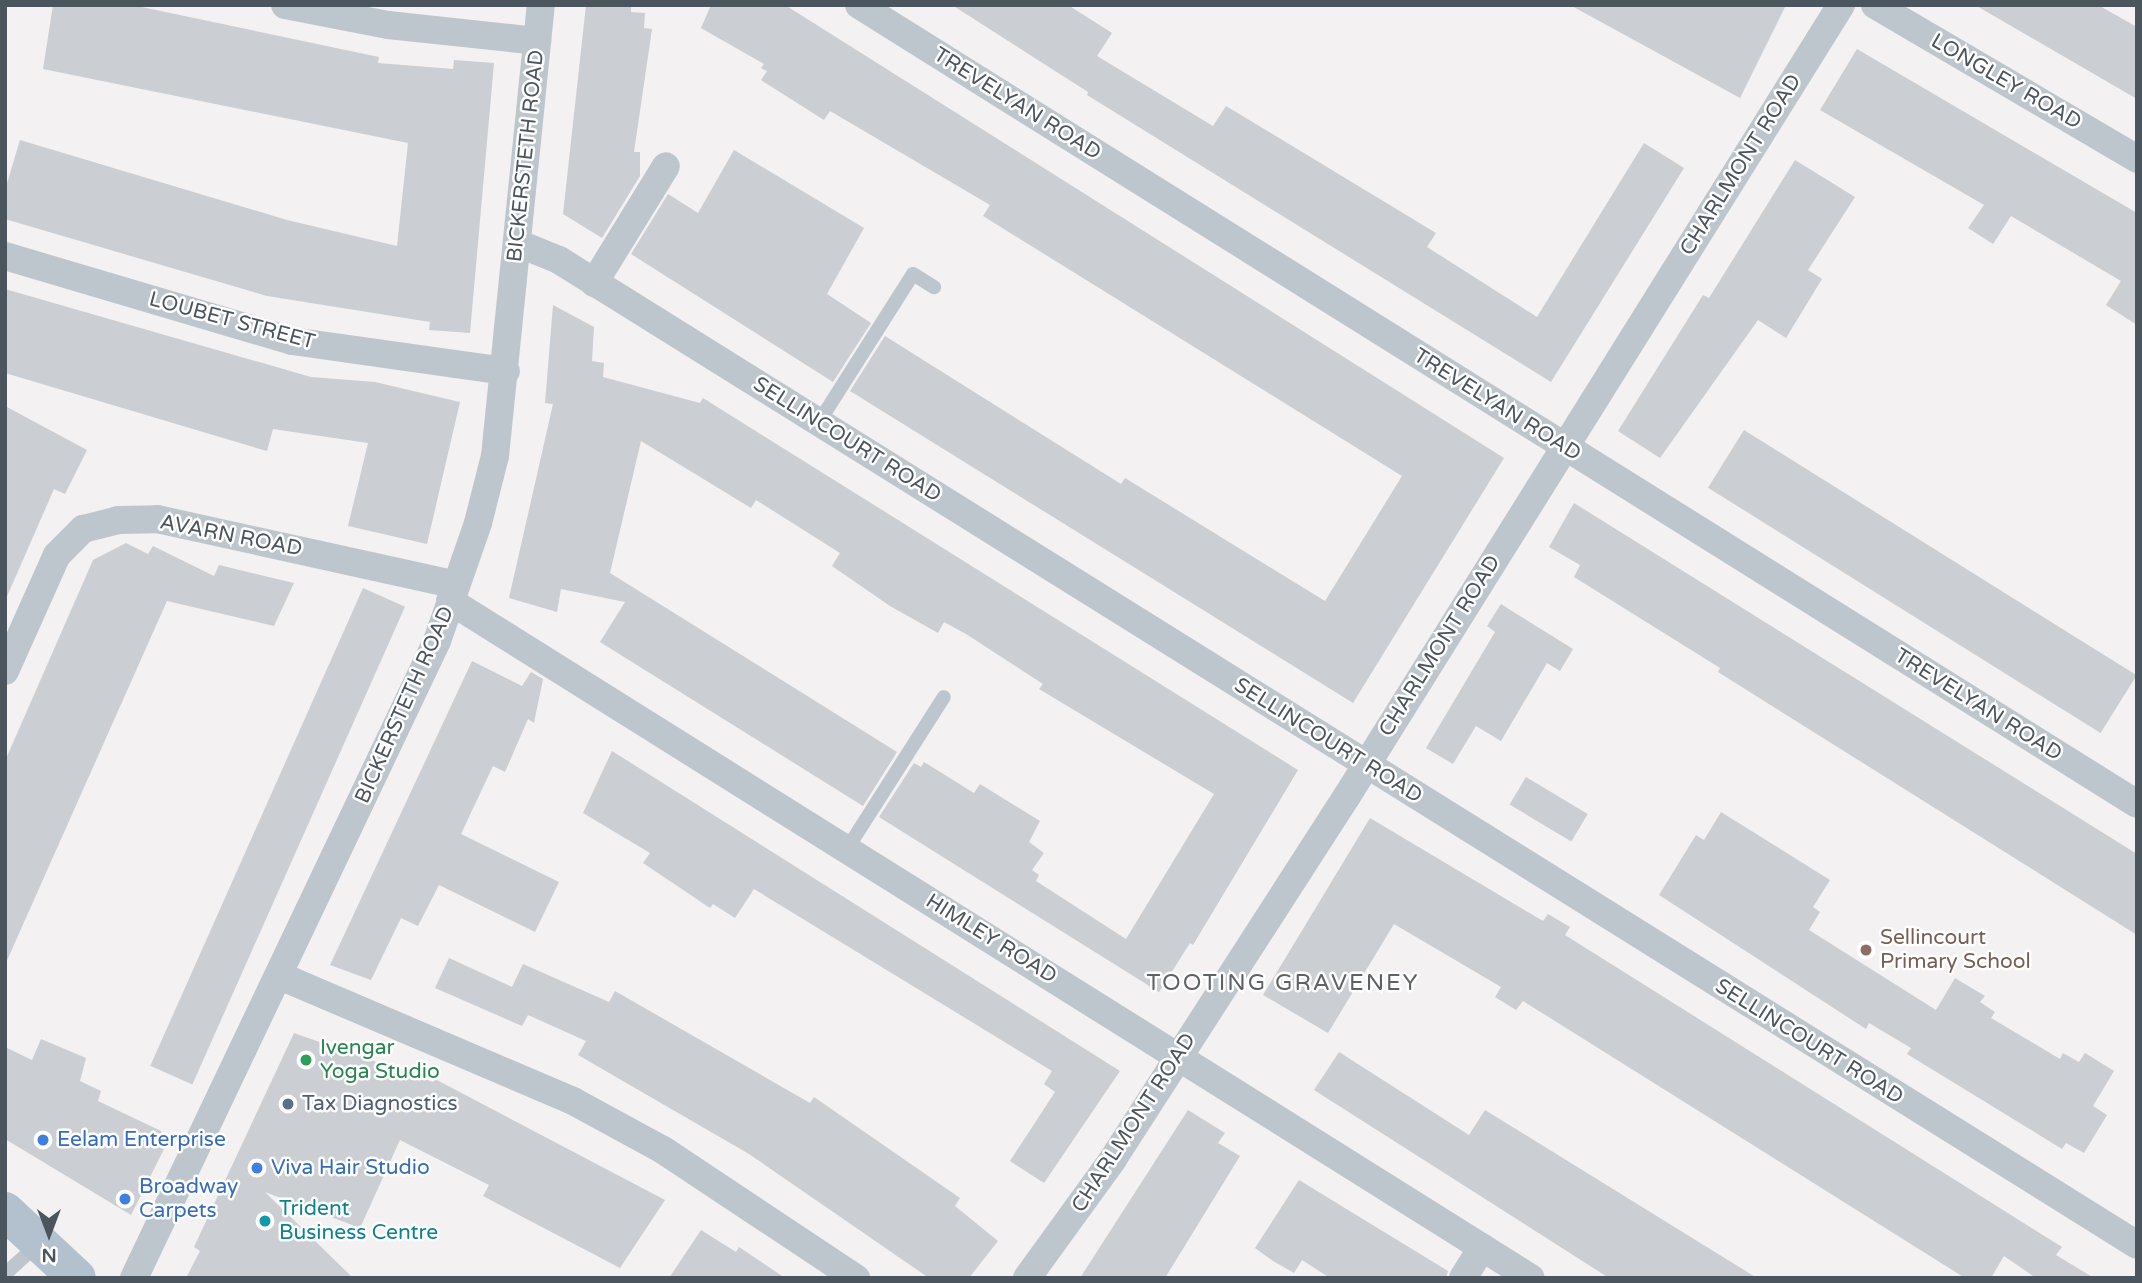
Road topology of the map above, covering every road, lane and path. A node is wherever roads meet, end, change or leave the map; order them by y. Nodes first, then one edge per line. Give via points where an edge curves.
1 (285, 5) edge
2 (541, 5) edge
3 (859, 5) edge
4 (1841, 5) edge
5 (1875, 5) edge
6 (537, 41) junction
7 (2137, 159) edge
8 (666, 166) dead end
9 (517, 243) junction
10 (5, 256) edge
11 (594, 283) junction
12 (934, 287) dead end
13 (506, 371) junction
14 (819, 422) junction
15 (1565, 447) junction
16 (453, 593) junction
17 (5, 671) edge
18 (944, 697) dead end
19 (1366, 764) junction
20 (2137, 804) edge
21 (847, 849) junction
22 (280, 976) junction
23 (1178, 1056) junction
24 (5, 1212) edge
25 (41, 1241) junction
26 (2137, 1245) edge
27 (1482, 1248) junction
28 (5, 1275) edge
29 (77, 1278) edge
30 (134, 1278) edge
31 (856, 1278) edge
32 (1027, 1278) edge
33 (1463, 1278) edge
34 (1531, 1278) edge

1 - 6 street via 388,25
2 - 6 street, BICKERSTETH ROAD
3 - 15 street, TREVELYAN ROAD
4 - 15 street, CHARLMONT ROAD
5 - 7 street, LONGLEY ROAD
6 - 9 street, BICKERSTETH ROAD
8 - 11 street
9 - 11 street, SELLINCOURT ROAD via 540,250
9 - 13 street, BICKERSTETH ROAD
10 - 13 street, LOUBET STREET via 292,341
11 - 14 street, SELLINCOURT ROAD
12 - 14 lane via 913,274
13 - 16 street, BICKERSTETH ROAD via 495,456
14 - 19 street, SELLINCOURT ROAD
15 - 19 street, CHARLMONT ROAD
15 - 20 street, TREVELYAN ROAD
16 - 17 street, AVARN ROAD via 157,519 118,520 83,529 57,555
16 - 21 street, HIMLEY ROAD
16 - 22 street, BICKERSTETH ROAD via 431,654
18 - 21 lane
19 - 23 street, CHARLMONT ROAD
19 - 26 street, SELLINCOURT ROAD
21 - 23 street, HIMLEY ROAD
22 - 30 street, BICKERSTETH ROAD
22 - 31 street via 573,1101 663,1150
23 - 27 street, HIMLEY ROAD
23 - 32 street, CHARLMONT ROAD via 1113,1159
24 - 25 main road
25 - 28 lane
25 - 29 main road
27 - 33 street
27 - 34 street, HIMLEY ROAD

